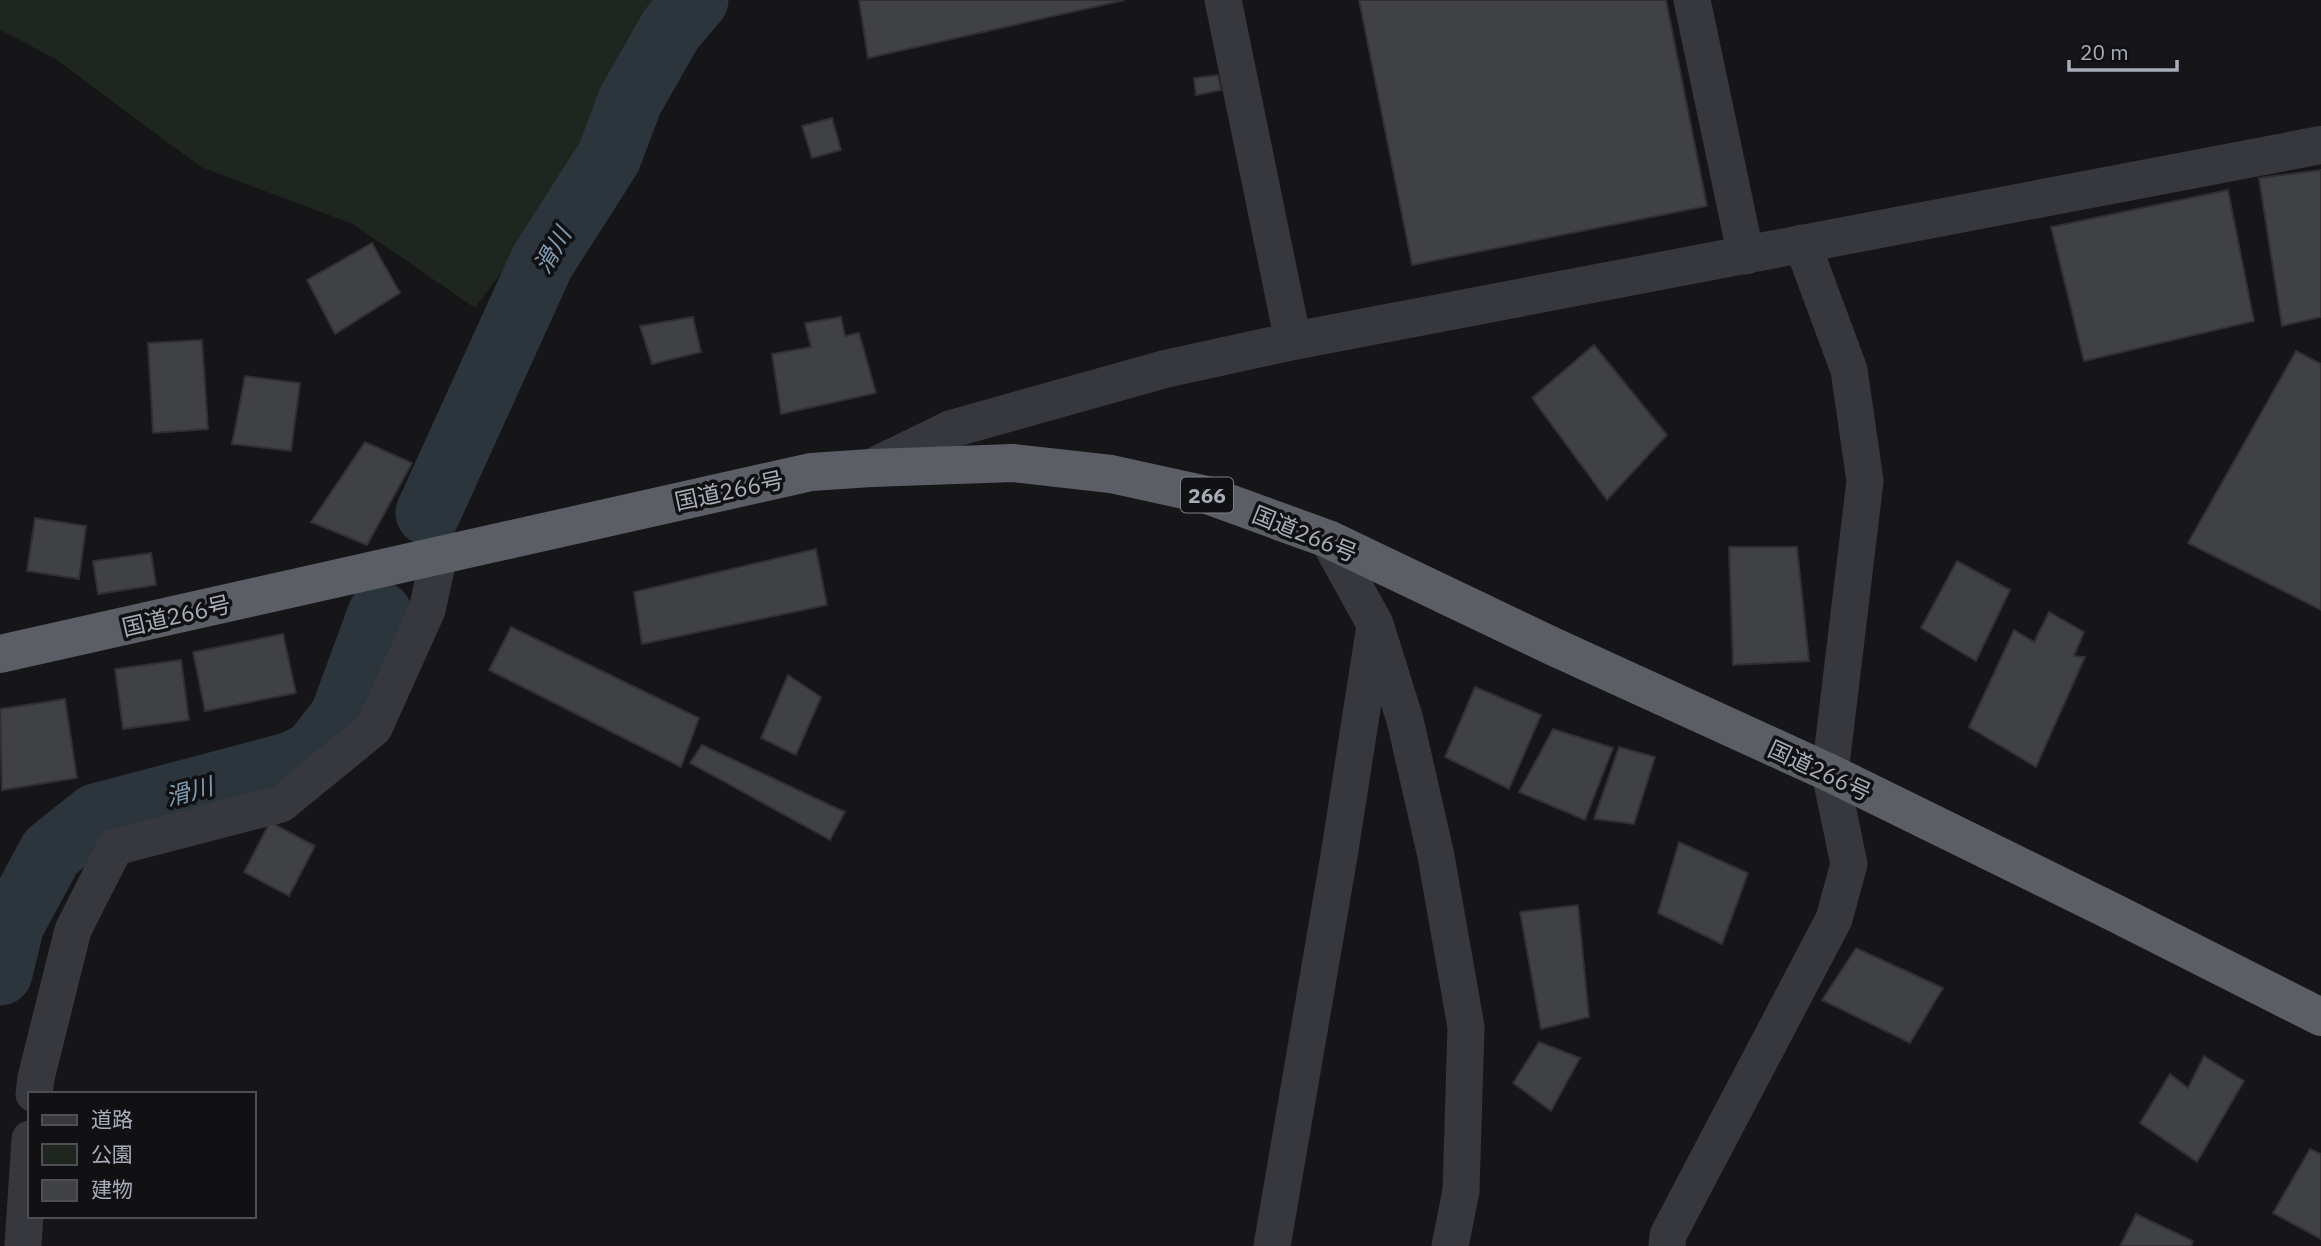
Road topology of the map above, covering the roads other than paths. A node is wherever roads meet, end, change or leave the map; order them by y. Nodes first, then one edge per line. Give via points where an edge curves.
1 (1223, 0) edge
2 (1692, 0) edge
3 (2321, 145) edge
4 (1802, 243) junction
5 (1746, 256) junction
6 (1293, 341) junction
7 (871, 468) junction
8 (1328, 539) junction
9 (439, 555) junction
10 (1375, 624) junction
11 (0, 654) edge
12 (1830, 773) junction
13 (2321, 1017) edge
14 (34, 1092) edge
15 (28, 1170) edge
16 (23, 1246) edge
17 (1272, 1246) edge
18 (1450, 1246) edge
19 (1667, 1246) edge

1 - 6 street
2 - 5 street
3 - 4 street
4 - 5 street
4 - 12 street via 1849,370 1865,481
5 - 6 street
6 - 7 street via 1165,369 950,429
7 - 8 highway, 国道266号 / 266 via 1013,463 1111,474 1207,495
7 - 9 highway, 国道266号 / 266 via 811,472
8 - 10 street
8 - 12 highway, 国道266号 / 266
9 - 11 highway, 国道266号 / 266
9 - 14 street via 427,610 374,728 281,804 115,847 73,930
10 - 17 street
10 - 18 street via 1405,720 1436,856 1466,1027 1461,1191
12 - 13 highway, 国道266号 / 266
12 - 19 street via 1849,864 1834,919 1668,1235
15 - 16 street

